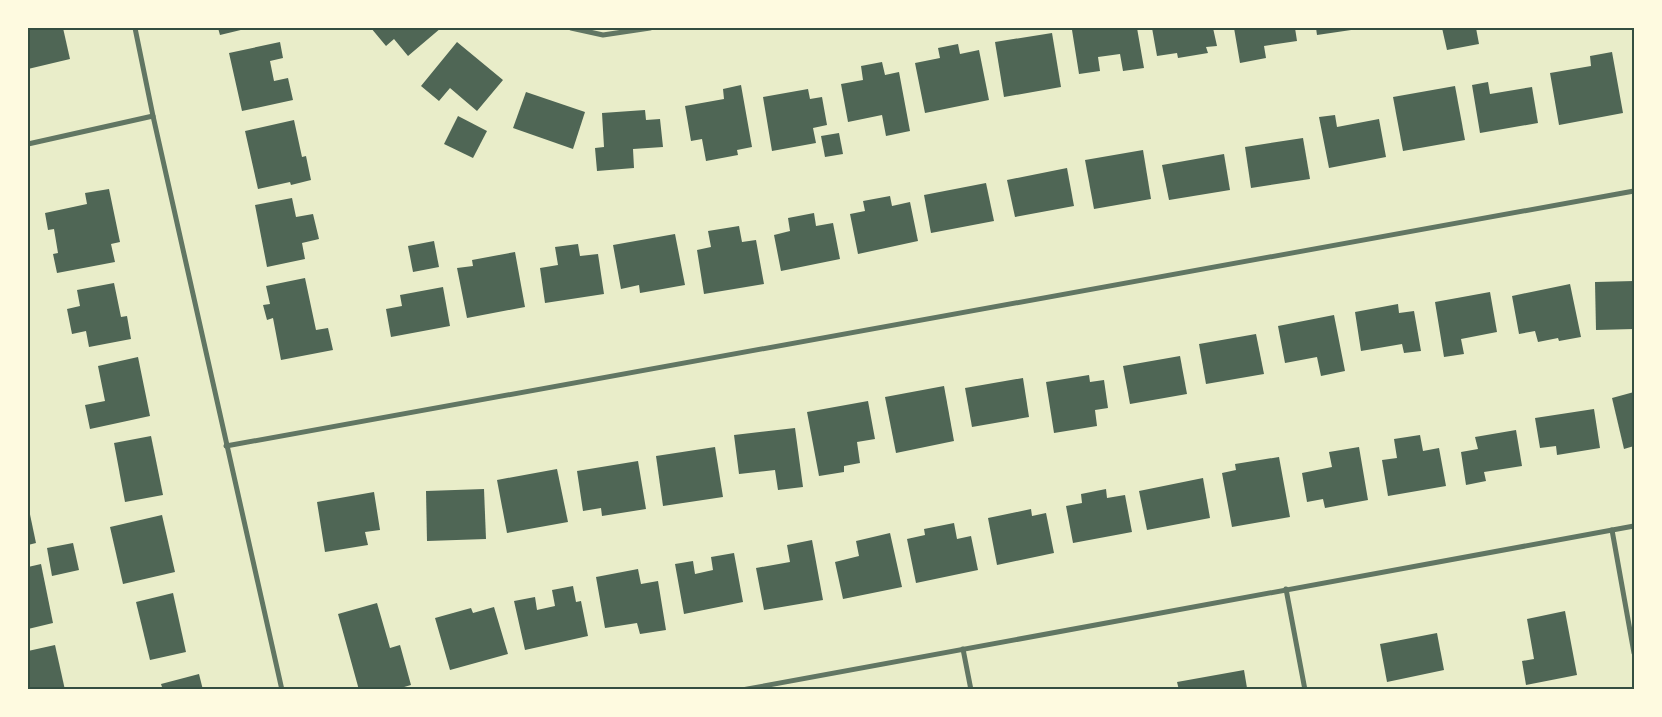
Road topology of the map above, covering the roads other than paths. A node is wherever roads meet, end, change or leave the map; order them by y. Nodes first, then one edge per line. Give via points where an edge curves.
1 (135, 28) edge
2 (571, 28) edge
3 (650, 28) edge
4 (153, 116) junction
5 (28, 144) edge
6 (1634, 191) edge
7 (226, 446) junction
8 (1634, 526) edge
9 (1612, 530) junction
10 (1286, 589) junction
11 (963, 648) junction
12 (1634, 653) edge
13 (282, 690) edge
14 (742, 690) edge
15 (971, 690) edge
16 (1305, 690) edge

1 - 4 street
2 - 3 street via 603,35
4 - 5 street
4 - 7 street
6 - 7 street
7 - 13 street
8 - 9 street
9 - 10 street
9 - 12 street
10 - 11 street
10 - 16 street
11 - 14 street
11 - 15 street

